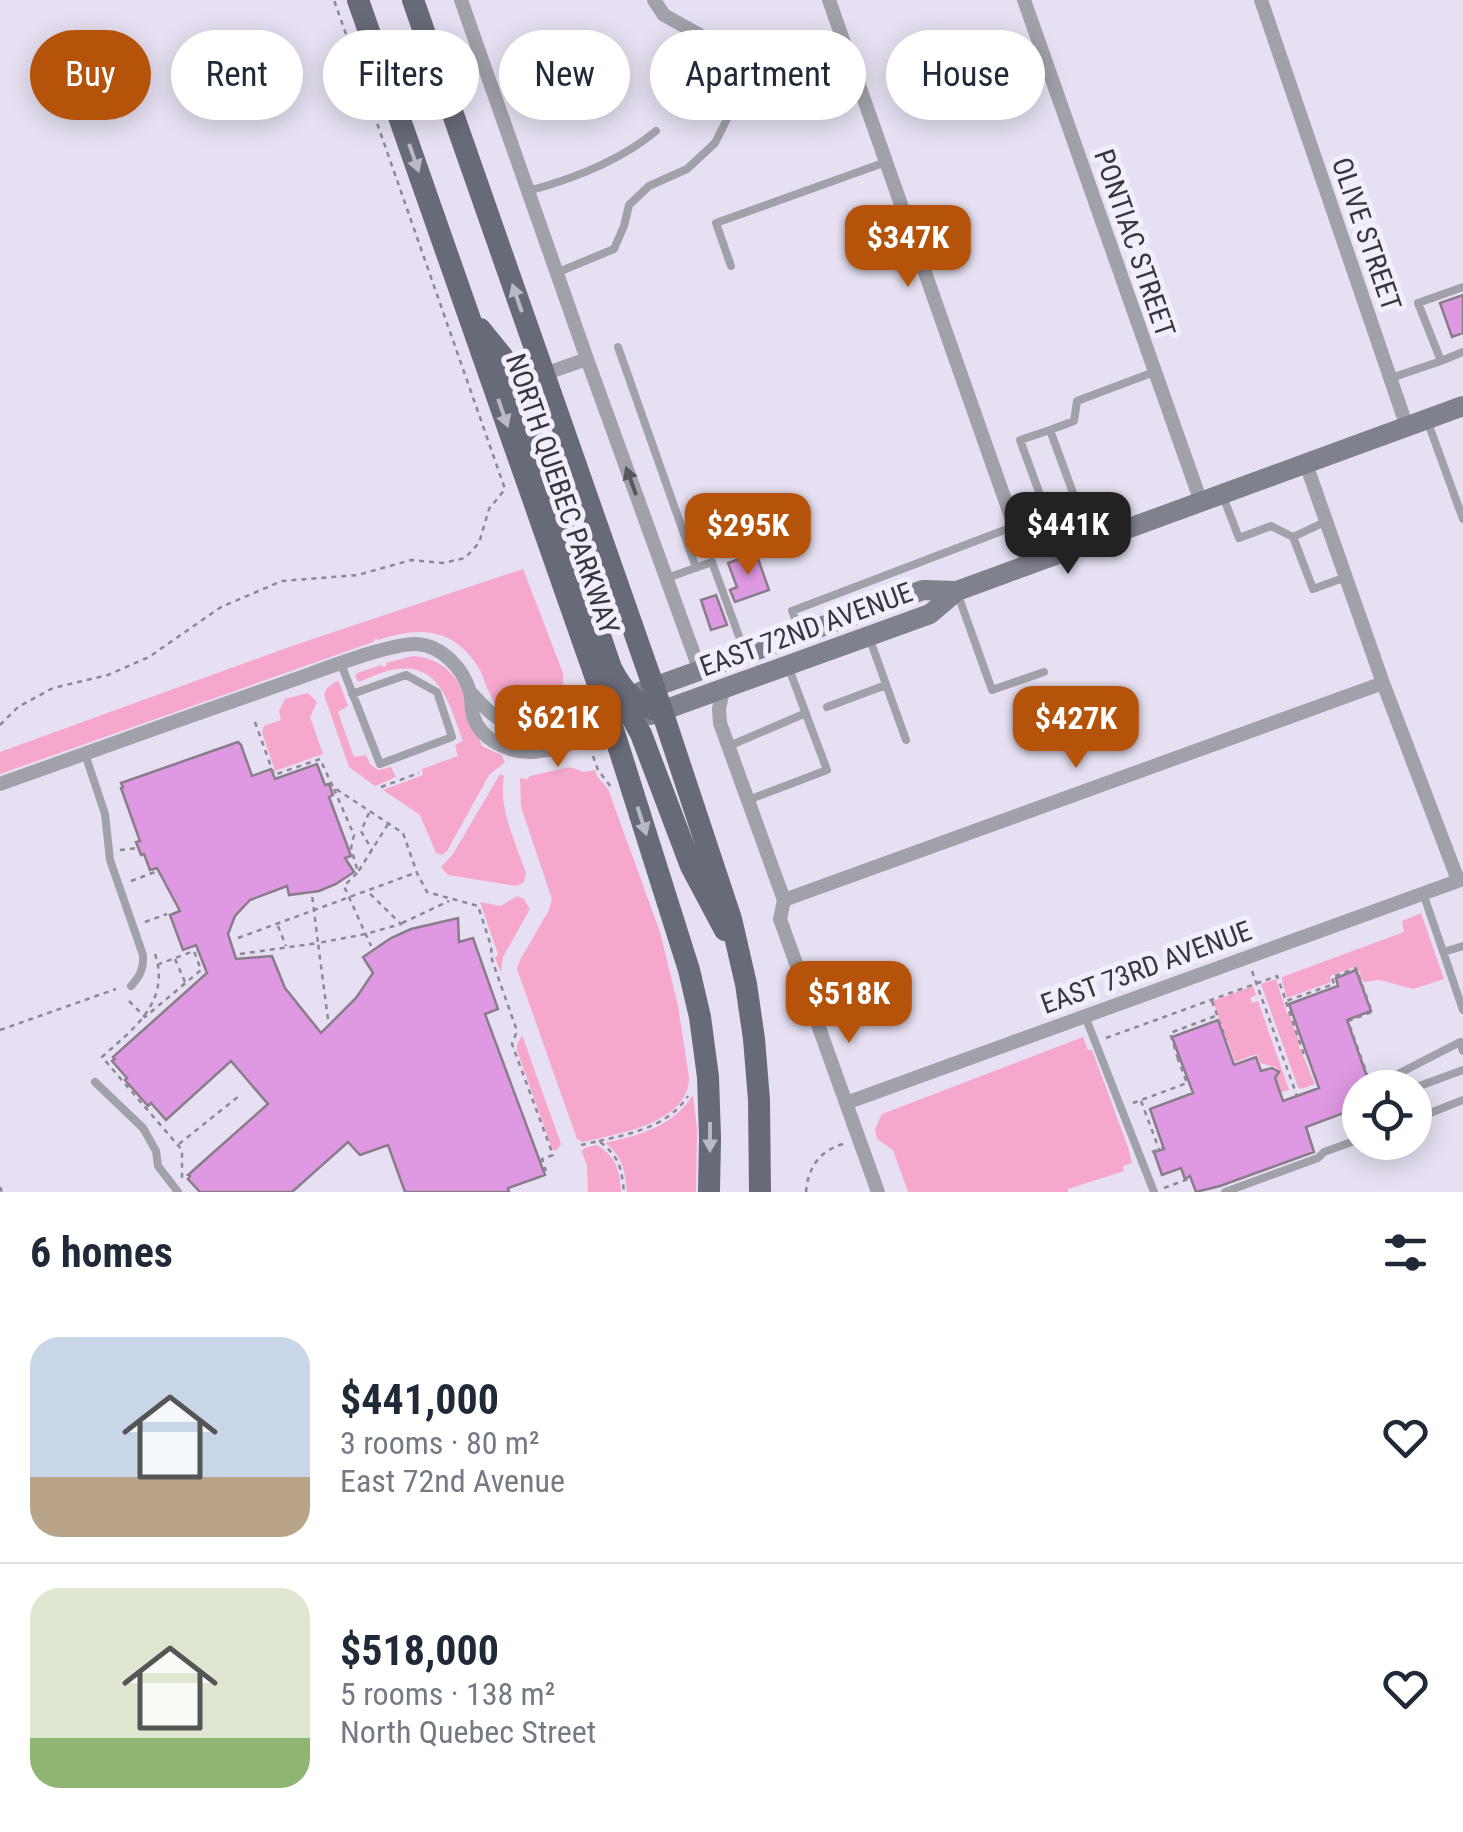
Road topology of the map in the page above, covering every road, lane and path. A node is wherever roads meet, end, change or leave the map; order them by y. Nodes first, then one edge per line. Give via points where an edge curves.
1 (334, 0) edge
2 (358, 0) edge
3 (413, 0) edge
4 (461, 0) edge
5 (654, 0) edge
6 (829, 0) edge
7 (1024, 0) edge
8 (1261, 0) edge
9 (692, 30) edge
10 (839, 30) edge
11 (866, 106) edge
12 (727, 120) edge
13 (656, 130) dead end
14 (886, 162) junction
15 (528, 192) junction
16 (732, 266) dead end
17 (556, 273) junction
18 (1463, 287) edge
19 (471, 320) junction
20 (618, 347) dead end
21 (1463, 352) edge
22 (587, 359) junction
23 (1441, 361) junction
24 (1154, 372) junction
25 (544, 374) junction
26 (1390, 378) junction
27 (1463, 406) edge
28 (1417, 423) junction
29 (1050, 430) junction
30 (1306, 464) junction
31 (1222, 494) junction
32 (1076, 501) junction
33 (1201, 502) junction
34 (1463, 519) edge
35 (1326, 522) junction
36 (1015, 526) junction
37 (1293, 537) junction
38 (1091, 542) junction
39 (1028, 564) junction
40 (696, 568) junction
41 (1346, 577) junction
42 (667, 578) junction
43 (956, 590) junction
44 (802, 634) junction
45 (869, 637) junction
46 (745, 655) junction
47 (341, 664) junction
48 (788, 666) junction
49 (700, 671) junction
50 (1044, 672) dead end
51 (1383, 682) junction
52 (886, 685) junction
53 (654, 687) junction
54 (723, 690) junction
55 (470, 692) junction
56 (352, 694) junction
57 (630, 696) junction
58 (605, 704) junction
59 (827, 707) dead end
60 (662, 711) junction
61 (806, 713) junction
62 (255, 722) dead end
63 (623, 724) junction
64 (0, 725) edge
65 (906, 740) dead end
66 (728, 746) junction
67 (84, 754) junction
68 (593, 756) dead end
69 (419, 774) dead end
70 (0, 784) edge
71 (333, 787) junction
72 (381, 787) dead end
73 (611, 787) dead end
74 (748, 800) junction
75 (370, 812) junction
76 (388, 824) junction
77 (361, 832) junction
78 (354, 835) junction
79 (119, 839) dead end
80 (138, 848) dead end
81 (118, 850) junction
82 (372, 850) junction
83 (122, 860) dead end
84 (126, 870) dead end
85 (156, 872) dead end
86 (358, 872) junction
87 (417, 873) junction
88 (1460, 879) edge
89 (367, 892) junction
90 (1423, 894) junction
91 (312, 895) dead end
92 (349, 898) junction
93 (450, 900) junction
94 (784, 900) junction
95 (315, 911) junction
96 (167, 914) dead end
97 (142, 915) dead end
98 (277, 924) junction
99 (401, 924) junction
100 (366, 934) junction
101 (238, 938) dead end
102 (318, 943) junction
103 (371, 946) dead end
104 (1463, 946) edge
105 (287, 948) junction
106 (739, 949) junction
107 (154, 950) dead end
108 (1444, 952) junction
109 (240, 954) dead end
110 (175, 958) junction
111 (158, 965) junction
112 (186, 984) junction
113 (1257, 984) junction
114 (131, 986) dead end
115 (116, 989) dead end
116 (1212, 1000) junction
117 (129, 1001) dead end
118 (1286, 1001) junction
119 (1463, 1010) edge
120 (1086, 1016) junction
121 (1218, 1016) junction
122 (145, 1017) junction
123 (328, 1019) dead end
124 (0, 1030) edge
125 (1226, 1040) dead end
126 (1096, 1042) junction
127 (1462, 1044) edge
128 (1306, 1054) dead end
129 (1365, 1070) edge
130 (1407, 1070) edge
131 (1463, 1070) edge
132 (1432, 1081) edge
133 (95, 1082) dead end
134 (693, 1087) dead end
135 (239, 1096) dead end
136 (1297, 1096) dead end
137 (1141, 1100) junction
138 (1463, 1100) edge
139 (846, 1102) junction
140 (1132, 1103) dead end
141 (1432, 1112) edge
142 (599, 1141) junction
143 (842, 1144) dead end
144 (178, 1145) junction
145 (581, 1145) dead end
146 (1342, 1146) edge
147 (562, 1152) dead end
148 (552, 1155) junction
149 (1151, 1158) dead end
150 (546, 1172) dead end
151 (1191, 1178) dead end
152 (1170, 1186) junction
153 (181, 1188) edge
154 (1158, 1190) edge
155 (624, 1192) edge
156 (709, 1192) edge
157 (760, 1192) edge
158 (806, 1192) edge
159 (878, 1192) edge
160 (1175, 1192) edge
161 (1225, 1192) edge

1 - 64 path via 505,489 465,558 282,581 221,607 149,657 53,688 18,706
2 -> 19 main road, NORTH QUEBEC PARKWAY
25 -> 3 main road, NORTH QUEBEC PARKWAY
4 - 15 street
5 - 9 street
6 - 10 street
7 - 24 street, PONTIAC STREET
8 - 26 street, OLIVE STREET
11 - 14 street
12 - 17 lane via 716,143 687,170 650,186 629,205 614,249
13 - 15 lane via 602,165
14 - 16 lane via 716,223
14 - 36 street
15 - 17 street
17 - 22 street
18 - 23 lane via 1418,303
19 - 57 main road via 510,375 611,668
19 -> 58 main road, NORTH QUEBEC PARKWAY
20 - 40 lane
21 - 23 lane
22 - 25 street
42 -> 22 street
23 - 26 lane
24 - 29 lane via 1077,401 1074,421
24 - 33 street, PONTIAC STREET
25 - 53 main road, NORTH QUEBEC PARKWAY
26 - 28 street, OLIVE STREET
27 - 28 main road, EAST 72ND AVENUE
28 - 30 main road, EAST 72ND AVENUE
28 - 34 lane
29 - 32 lane
29 - 32 lane via 1020,440 1046,512
30 - 31 main road, EAST 72ND AVENUE
30 - 35 street
31 - 33 main road, EAST 72ND AVENUE
31 - 37 lane via 1239,538 1271,526
32 - 38 lane
33 - 38 main road, EAST 72ND AVENUE
35 - 37 lane
35 - 41 street
36 - 39 street
36 - 44 lane via 792,611
37 - 41 lane via 1313,589
38 - 39 main road, EAST 72ND AVENUE
39 - 43 main road, EAST 72ND AVENUE
40 - 42 lane
40 - 46 lane via 712,562
41 - 51 street
42 - 49 street
43 - 44 main road, EAST 72ND AVENUE via 923,590
43 - 45 main road, EAST 72ND AVENUE via 930,614
43 - 50 lane via 992,690
44 - 46 main road, EAST 72ND AVENUE
45 - 48 main road, EAST 72ND AVENUE
45 - 52 lane
46 - 49 main road, EAST 72ND AVENUE
47 - 55 street, EAST 72ND AVENUE via 403,645 426,646 450,658
47 - 56 lane
47 - 67 street, EAST 72ND AVENUE
48 - 54 main road, EAST 72ND AVENUE
48 - 61 lane
49 - 53 main road, EAST 72ND AVENUE
51 - 88 street
51 - 94 street
52 - 59 lane
52 - 65 lane
53 - 57 main road, EAST 72ND AVENUE
53 - 60 main road, NORTH QUEBEC PARKWAY
54 - 60 main road, EAST 72ND AVENUE
54 - 66 street via 719,717
55 - 58 street, EAST 72ND AVENUE via 493,715 527,726
55 - 63 street, EAST 72ND AVENUE via 480,730 514,750 550,749
56 - 56 lane via 380,764 452,738 436,692 406,675
57 - 58 main road, EAST 72ND AVENUE
57 - 60 main road
58 - 63 main road, NORTH QUEBEC PARKWAY
60 - 63 main road, EAST 72ND AVENUE
60 - 106 main road, NORTH QUEBEC PARKWAY
61 - 66 lane
61 - 74 lane via 826,770
62 - 71 path via 274,775 320,759
63 - 106 main road via 647,748 691,866
63 -> 156 main road, NORTH QUEBEC PARKWAY via 700,1017 710,1113
66 - 74 street
67 - 70 street, EAST 72ND AVENUE
67 - 114 lane via 105,814 110,860 143,954 141,975
68 - 73 path
69 - 72 path
71 - 75 path
71 - 78 path
74 - 94 street
75 - 76 path
75 - 77 path
76 - 82 path
76 - 87 path via 403,833
77 - 78 path
77 - 82 path
78 - 86 path
79 - 81 path
80 - 81 path
81 - 83 path
82 - 86 path
84 - 85 path via 130,882
86 - 92 path via 344,886
87 - 89 path
87 - 93 path via 427,892
88 - 90 street, EAST 73RD AVENUE
89 - 92 path
89 - 99 path
90 - 108 lane
90 - 120 street, EAST 73RD AVENUE
91 - 95 path
92 - 95 path
92 - 100 path
93 - 99 path
93 - 148 path via 478,906 517,1031 512,1044
94 - 139 street via 780,919
95 - 98 path
95 - 102 path
96 - 97 path via 144,922
98 - 101 path
98 - 105 path
99 - 100 path
100 - 102 path
100 - 103 path
102 - 105 path
102 - 123 path
104 - 108 lane
105 - 109 path
106 - 157 main road, NORTH QUEBEC PARKWAY via 754,1039
107 - 111 path
108 - 119 lane
110 - 111 path
110 - 112 path
110 - 112 path via 194,951 201,970
111 - 122 path via 157,991
112 - 122 path
113 - 116 path
113 - 118 path via 1277,976
113 - 136 path
115 - 124 path
116 - 121 path
116 - 126 path
117 - 122 path
118 - 128 path
118 - 129 path via 1334,984 1332,977 1356,968 1372,1012 1348,1020
120 - 126 lane
120 - 139 street, EAST 73RD AVENUE
121 - 125 path
121 - 137 path via 1170,1033 1187,1083
122 - 144 path via 102,1058
126 - 154 lane
127 - 130 lane
131 - 132 lane
133 - 153 lane via 143,1128 158,1166
134 - 142 path via 654,1126
135 - 144 path
137 - 140 path
137 - 149 path via 1160,1148 1146,1150
138 - 141 lane
139 - 159 street
142 - 145 path
142 - 155 path via 619,1162
143 - 158 path via 816,1161
144 - 153 path
146 - 161 lane
147 - 148 path
148 - 150 path via 542,1159
151 - 152 path
152 - 154 path
152 - 160 path

